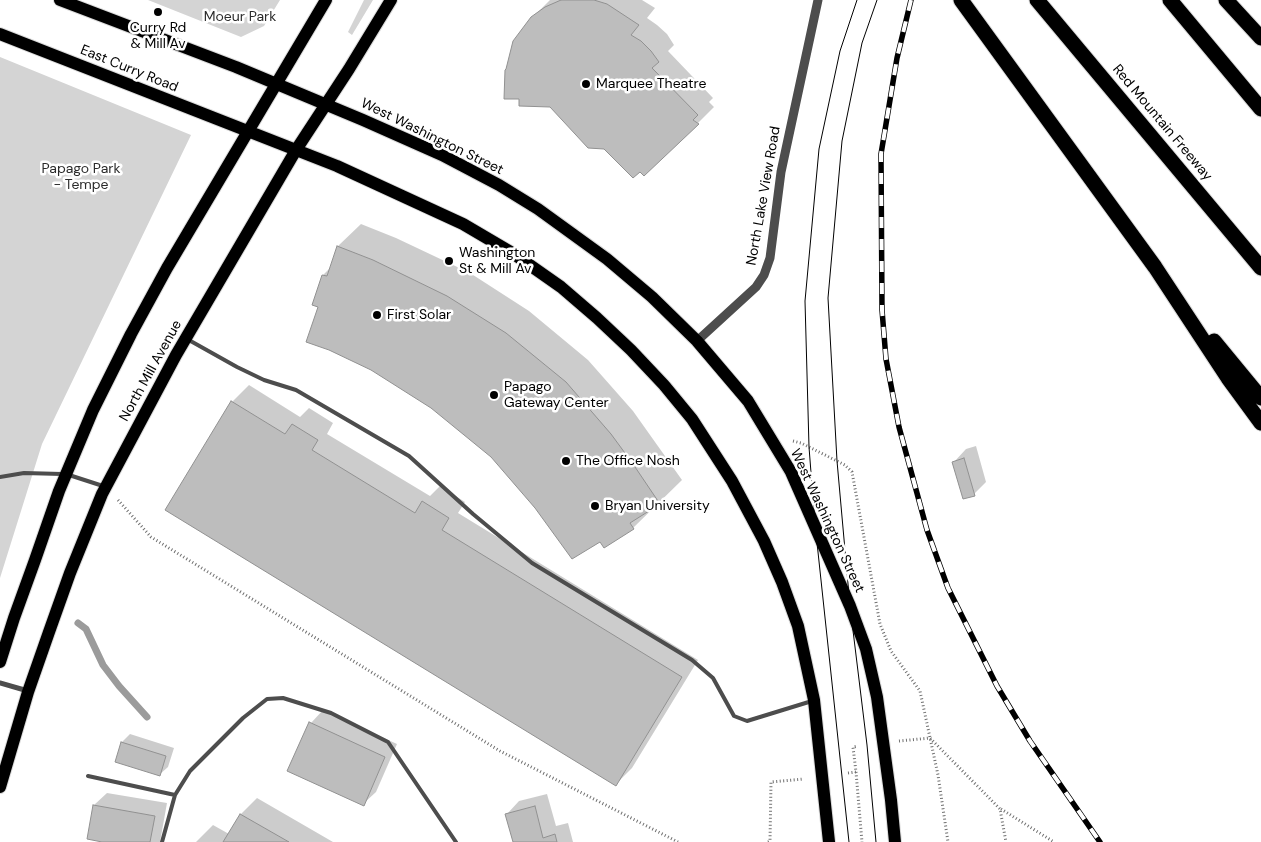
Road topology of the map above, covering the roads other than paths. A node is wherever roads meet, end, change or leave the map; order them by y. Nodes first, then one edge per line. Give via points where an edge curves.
1 (60, 0) edge
2 (326, 0) edge
3 (391, 0) edge
4 (818, 0) edge
5 (960, 0) edge
6 (1037, 0) edge
7 (1170, 0) edge
8 (1226, 0) edge
9 (0, 34) edge
10 (1261, 38) edge
11 (277, 84) junction
12 (327, 105) junction
13 (1261, 109) edge
14 (247, 132) junction
15 (296, 150) junction
16 (1155, 267) junction
17 (1261, 268) edge
18 (186, 339) junction
19 (697, 341) junction
20 (1261, 398) edge
21 (1261, 424) edge
22 (66, 474) junction
23 (0, 477) edge
24 (106, 487) junction
25 (0, 662) edge
26 (0, 683) edge
27 (28, 692) junction
28 (814, 700) junction
29 (88, 776) dead end
30 (0, 787) edge
31 (175, 795) junction
32 (162, 842) edge
33 (456, 842) edge
34 (829, 842) edge
35 (895, 842) edge

1 - 11 main road
2 - 11 main road
3 - 12 main road, North Mill Avenue
4 - 19 street, North Lake View Road via 781,172 770,258 764,275 756,287
5 - 16 highway
6 - 17 highway, Red Mountain Freeway
7 - 13 highway
8 - 10 highway
9 - 14 main road, East Curry Road
11 - 12 main road, West Washington Street
11 - 14 main road
12 - 15 main road, North Mill Avenue
12 - 19 main road, West Washington Street via 442,155 538,209 607,259
14 - 15 main road
14 - 22 main road via 131,334
15 - 18 main road, North Mill Avenue
15 - 28 main road via 463,224 514,254 568,293 638,357 692,419 732,481 764,541 798,626
16 - 20 highway
16 - 21 highway
18 - 24 main road, North Mill Avenue
18 - 28 lane via 264,380 296,390 409,456 532,563 692,660 713,678 734,716 747,721
19 - 35 main road, West Washington Street via 748,401 791,472 850,606 866,649 877,697
22 - 23 lane via 24,473
22 - 24 lane
22 - 25 main road
24 - 27 main road, North Mill Avenue via 70,573
26 - 27 street
27 - 30 main road, North Mill Avenue
28 - 34 main road
29 - 31 lane
31 - 32 lane
31 - 33 lane via 190,771 243,718 267,699 283,698 331,713 388,742

